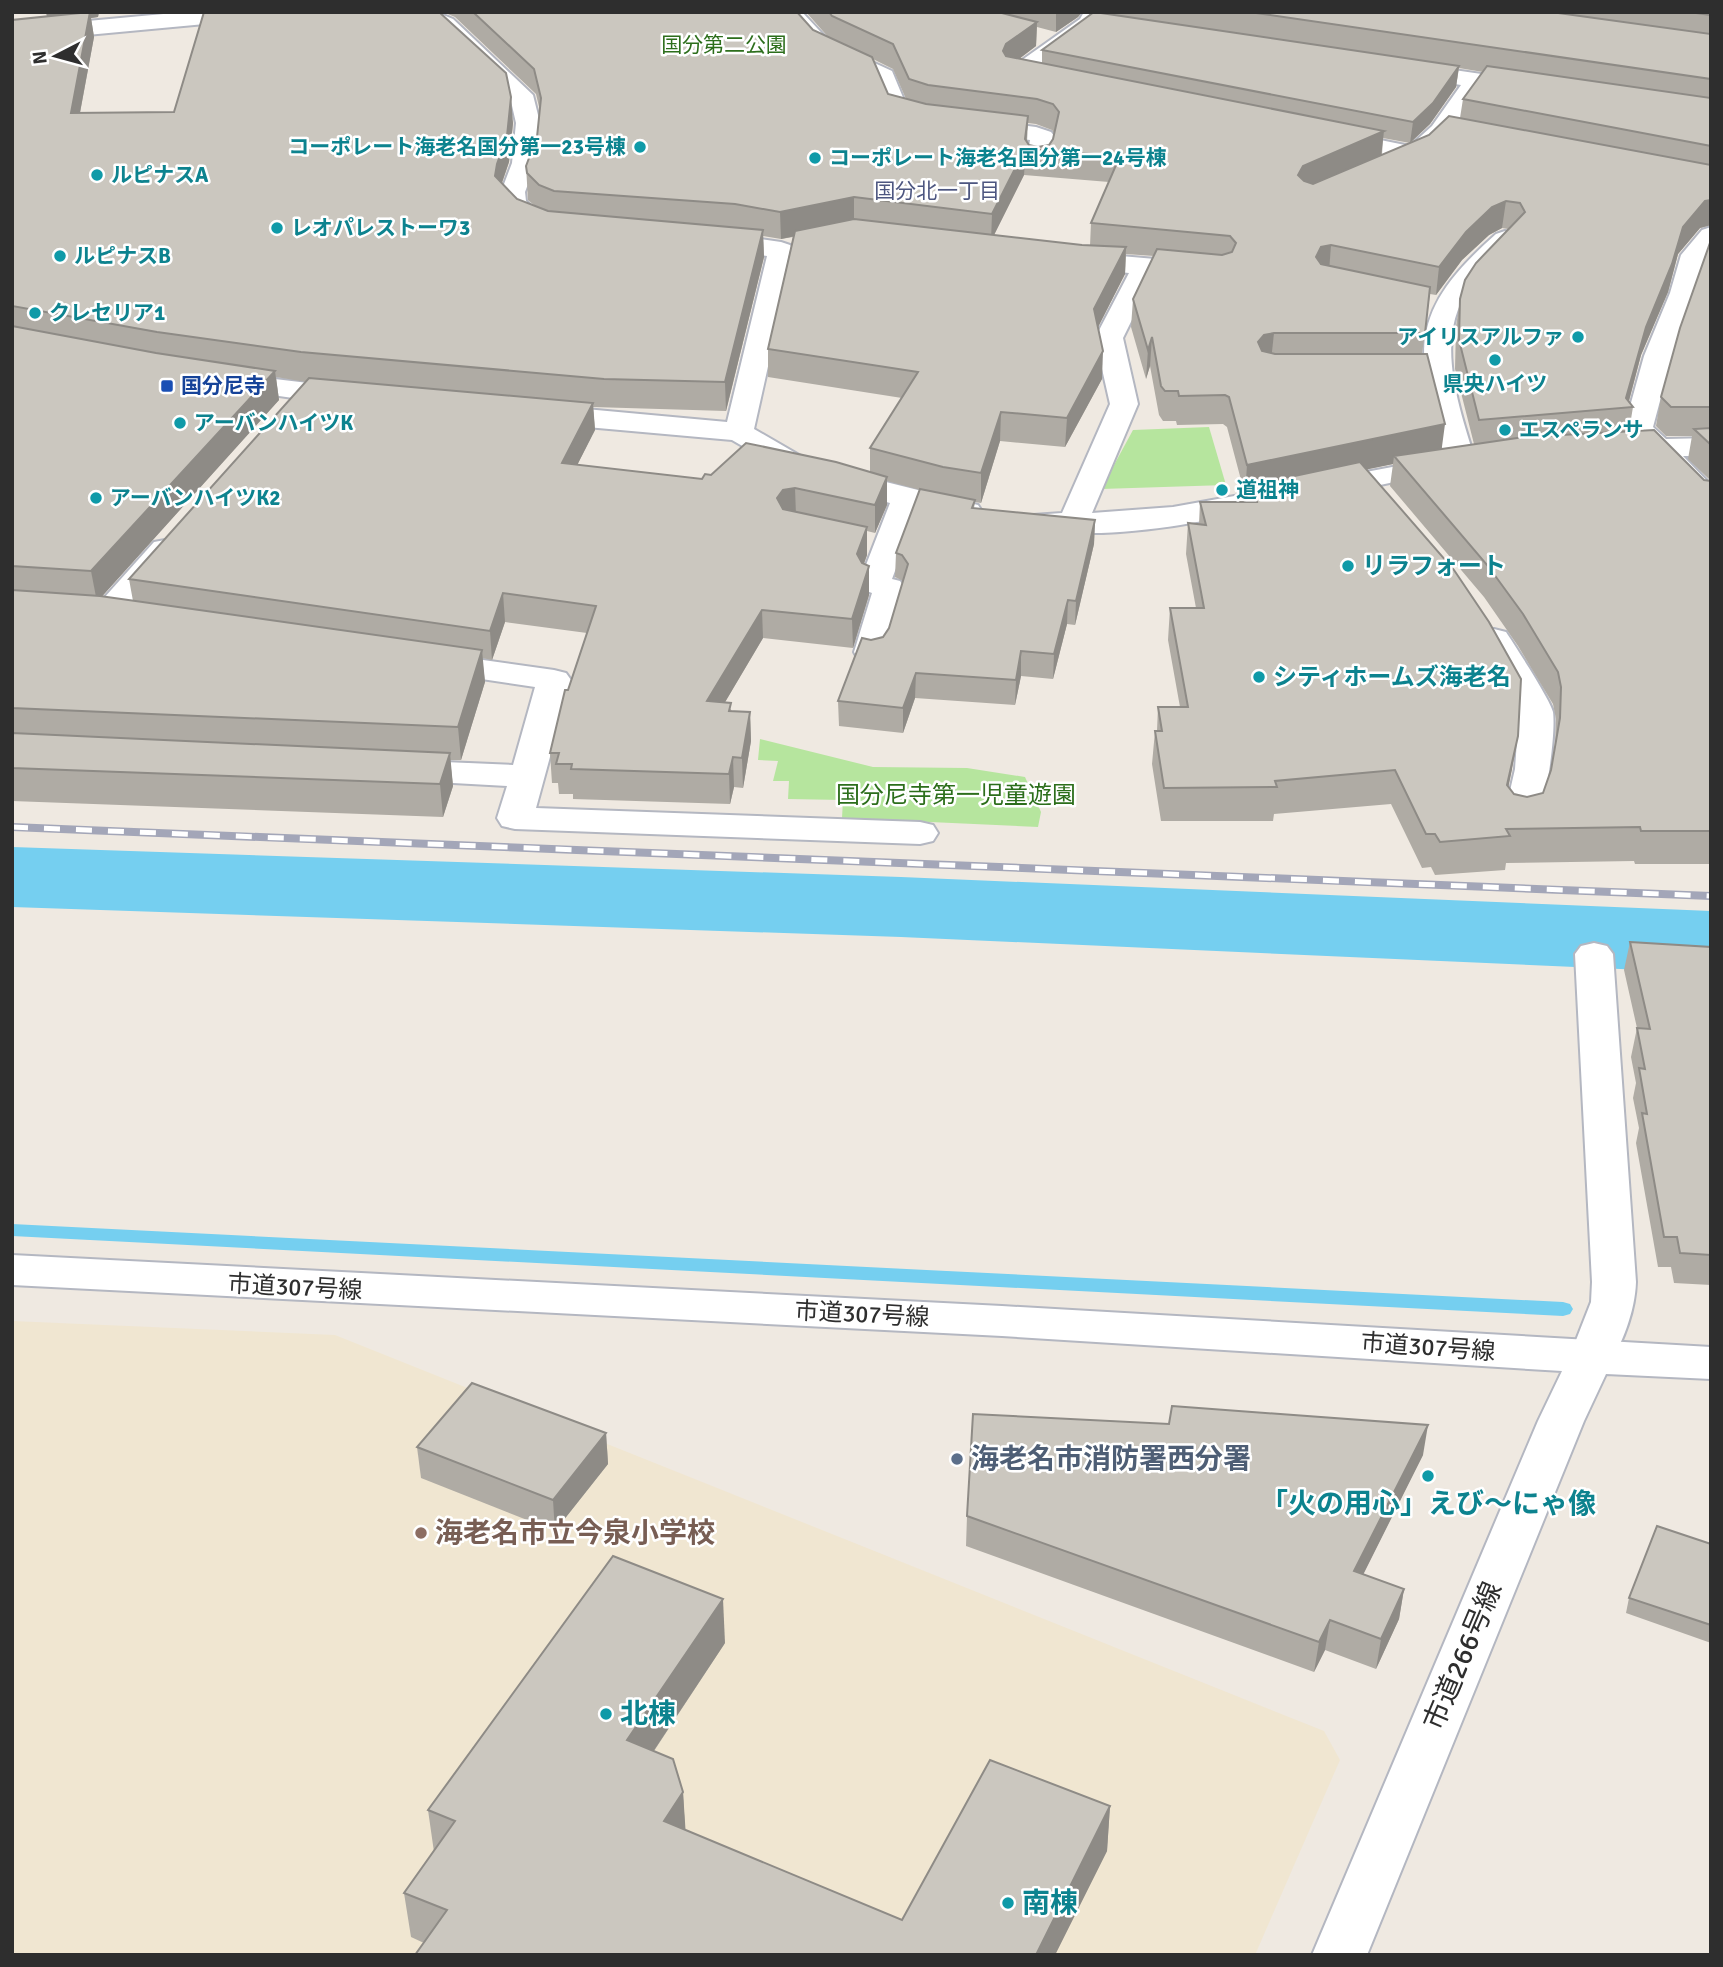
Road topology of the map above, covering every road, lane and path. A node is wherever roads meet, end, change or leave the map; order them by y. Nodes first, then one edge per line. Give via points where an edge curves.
1 (258, 12) edge
2 (417, 12) edge
3 (790, 12) edge
4 (1092, 18) edge
5 (1116, 27) edge
6 (12, 34) edge
7 (1035, 37) edge
8 (1060, 43) junction
9 (1379, 66) edge
10 (1476, 80) junction
11 (1070, 86) edge
12 (1552, 90) edge
13 (1440, 131) junction
14 (1310, 133) edge
15 (1467, 136) edge
16 (1416, 154) junction
17 (1038, 164) edge
18 (1381, 169) edge
19 (577, 230) edge
20 (1711, 235) edge
21 (683, 238) edge
22 (1506, 238) edge
23 (1049, 258) edge
24 (1145, 266) junction
25 (1219, 272) edge
26 (1683, 293) junction
27 (1711, 297) edge
28 (200, 377) edge
29 (375, 400) edge
30 (514, 412) edge
31 (739, 432) junction
32 (1656, 447) junction
33 (1711, 447) edge
34 (1593, 451) edge
35 (1366, 480) junction
36 (907, 498) junction
37 (1711, 502) edge
38 (1394, 511) edge
39 (1073, 523) junction
40 (187, 524) edge
41 (1478, 615) edge
42 (146, 621) edge
43 (870, 652) edge
44 (404, 659) edge
45 (373, 769) edge
46 (526, 776) junction
47 (1522, 817) edge
48 (920, 833) dead end
49 (1594, 954) dead end
50 (12, 1270) edge
51 (1602, 1331) junction
52 (1711, 1363) edge
53 (1339, 1955) edge

1 - 6 street
2 - 19 street via 445,24 521,95 528,123 513,203 530,219 550,228
3 - 17 street via 823,48 884,76 897,112 1036,134 1043,137
4 - 5 street
4 - 8 street
7 - 8 street
8 - 11 street via 1016,75
9 - 10 street
10 - 12 street
10 - 13 street
13 - 15 street
13 - 16 street
14 - 16 street
16 - 18 street
20 - 26 street via 1694,255
21 - 31 street via 793,247
22 - 35 street via 1433,305 1440,329 1426,372 1473,461
23 - 24 street
24 - 25 street
24 - 39 street via 1109,338 1124,404
26 - 27 street
26 - 32 street via 1658,356 1638,428
28 - 29 street via 295,403
30 - 31 street
31 - 36 street via 820,474
32 - 33 street
32 - 34 street
32 - 37 street
35 - 38 street
35 - 39 street via 1173,518
36 - 39 street via 1009,517
36 - 43 street via 875,545 875,583 889,588
40 - 42 street via 92,614
41 - 47 street via 1536,711 1532,769
44 - 46 street via 554,680
45 - 46 street
46 - 48 street via 515,818
49 - 51 street
50 - 51 street, 市道307号線 via 1002,1321
51 - 52 street, 市道307号線
51 - 53 street, 市道266号線

